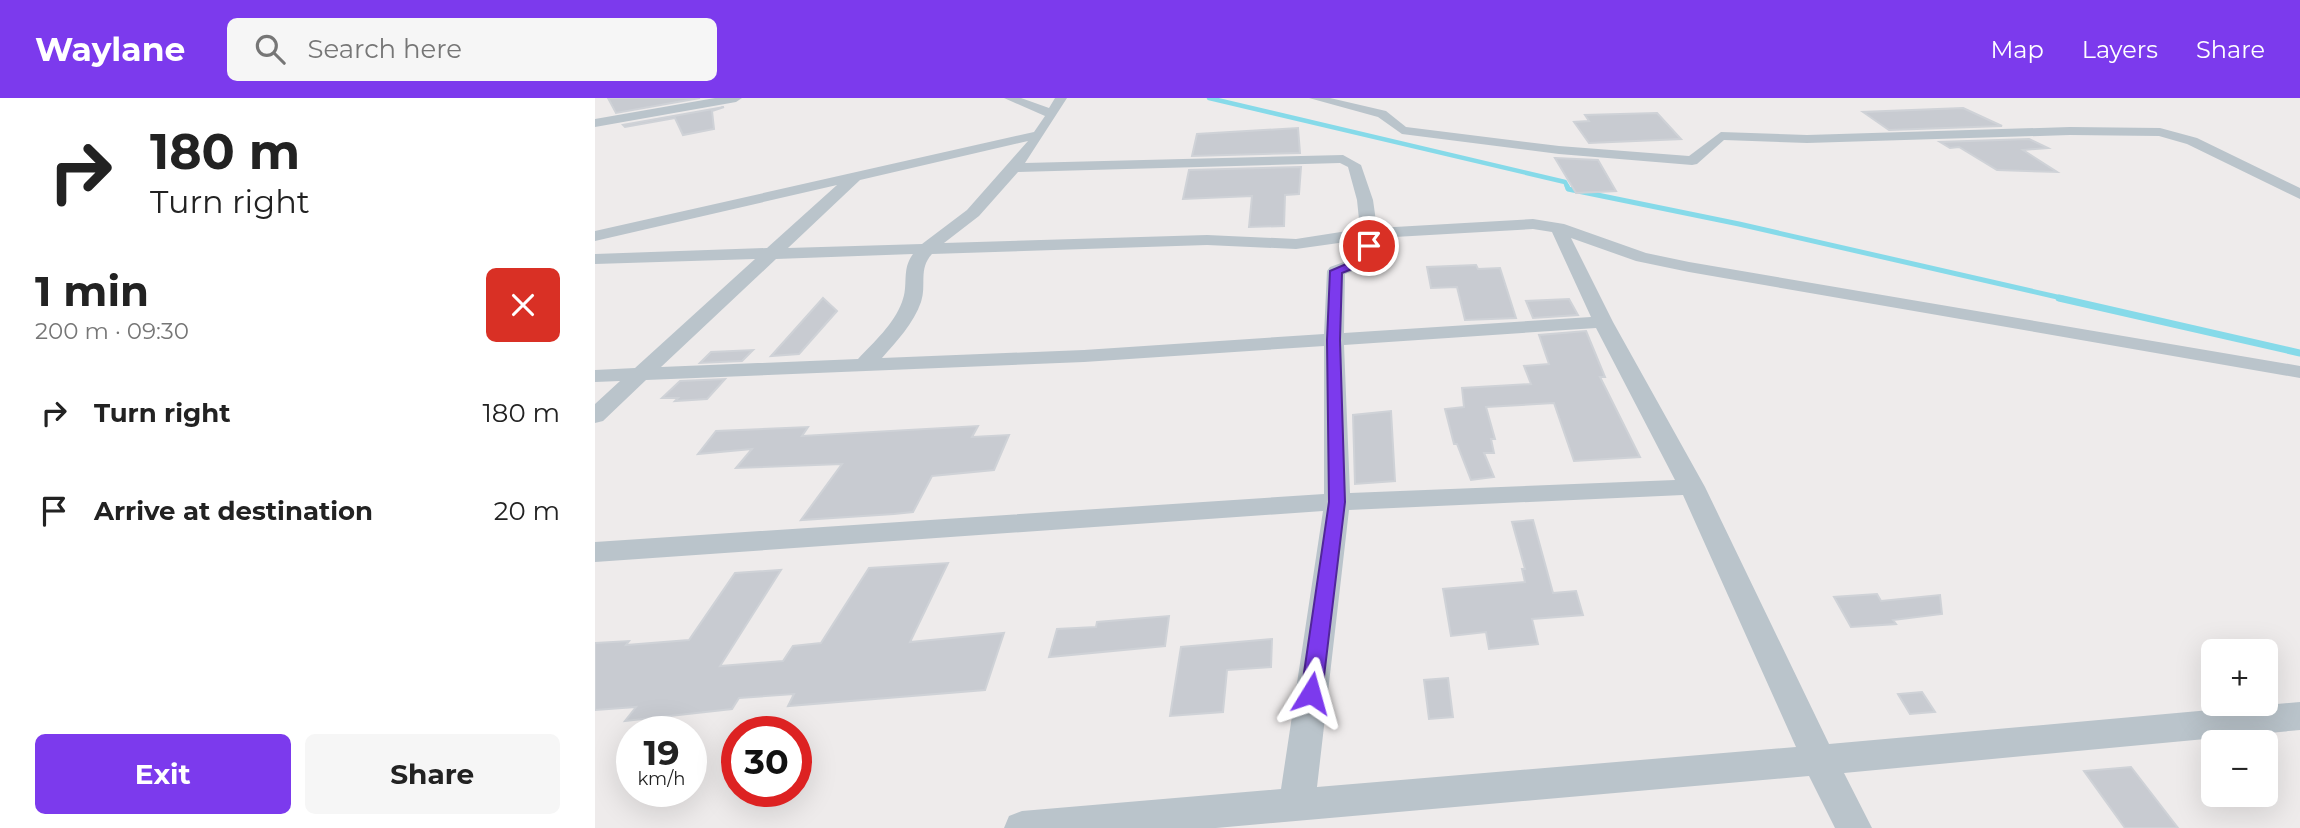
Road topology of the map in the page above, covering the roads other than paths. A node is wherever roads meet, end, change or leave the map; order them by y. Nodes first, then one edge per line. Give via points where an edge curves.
1 (736, 98) edge
2 (1010, 98) edge
3 (1061, 98) edge
4 (1315, 98) edge
5 (1052, 114) junction
6 (595, 123) edge
7 (1037, 135) junction
8 (1015, 168) junction
9 (856, 176) junction
10 (2300, 194) edge
11 (1558, 228) junction
12 (1370, 233) junction
13 (595, 236) edge
14 (929, 248) junction
15 (771, 254) junction
16 (595, 259) edge
17 (1603, 322) junction
18 (1334, 340) junction
19 (866, 364) junction
20 (2300, 372) edge
21 (637, 375) junction
22 (595, 376) edge
23 (595, 416) edge
24 (1692, 487) junction
25 (1337, 502) junction
26 (595, 552) edge
27 (2300, 716) edge
28 (1819, 760) junction
29 (1297, 803) junction
30 (1021, 828) edge
31 (1854, 828) edge

1 - 6 street
2 - 5 street
3 - 5 street
4 - 10 street via 1382,114 1402,130 1692,161 1721,136 1807,139 2160,132 2192,141
5 - 7 street
7 - 8 street
7 - 9 street
8 - 12 street via 1343,159 1354,165 1358,174
8 - 14 street via 972,215
9 - 13 street
9 - 15 street
11 - 12 street via 1533,224
11 - 17 street
11 - 20 street via 1633,254 1689,267
12 - 14 street via 1296,244 1207,240
12 - 18 street via 1363,261 1336,271
14 - 15 street
14 - 19 street via 917,262 915,294 906,314
15 - 16 street
15 - 21 street
17 - 18 street
17 - 24 street
18 - 19 street
18 - 25 street
19 - 21 street
21 - 22 street
21 - 23 street
24 - 25 street
24 - 28 street
25 - 26 street
25 - 29 street
27 - 28 street
28 - 29 street
28 - 31 street
29 - 30 street

